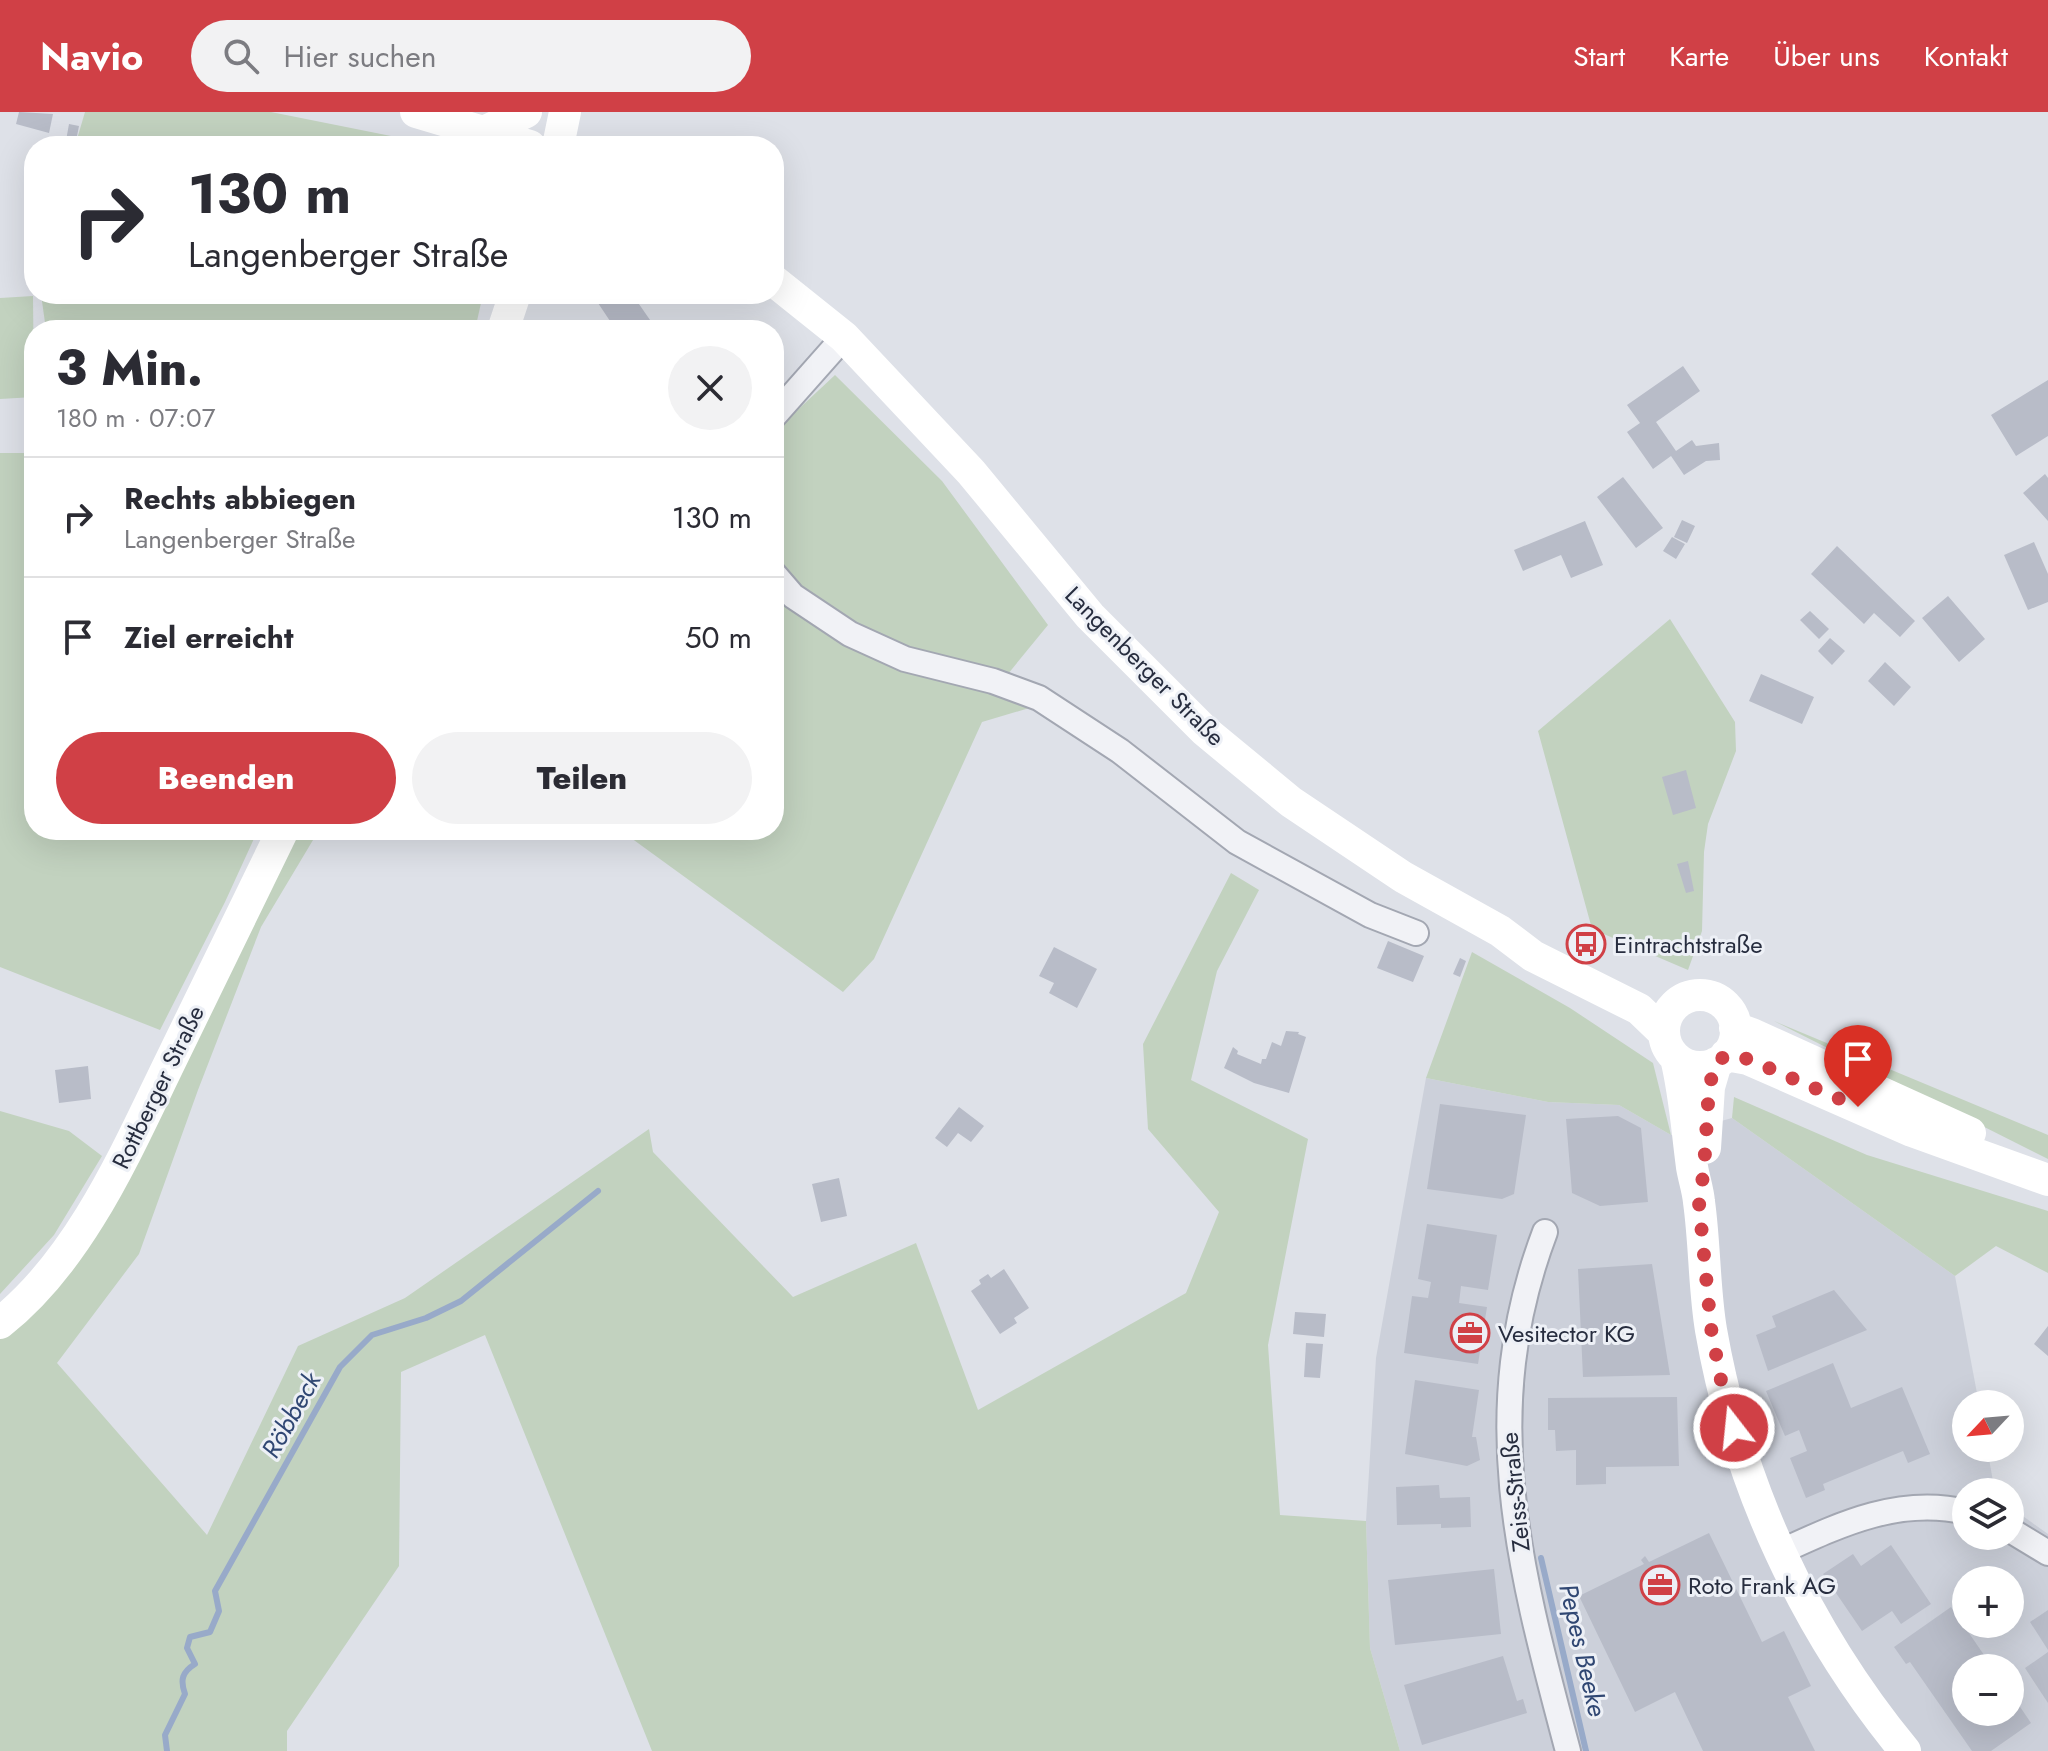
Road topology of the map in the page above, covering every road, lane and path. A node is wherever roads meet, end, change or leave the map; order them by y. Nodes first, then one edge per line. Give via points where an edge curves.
1 (416, 112) edge
2 (526, 112) edge
3 (565, 112) edge
4 (483, 136) edge
5 (495, 136) edge
6 (560, 136) edge
7 (784, 289) edge
8 (844, 337) junction
9 (784, 405) edge
10 (784, 586) edge
11 (278, 840) edge
12 (1500, 931) junction
13 (1416, 933) dead end
14 (1683, 998) junction
15 (1670, 1046) junction
16 (1726, 1049) junction
17 (2048, 1171) edge
18 (2048, 1180) edge
19 (1699, 1203) junction
20 (1545, 1232) dead end
21 (0, 1323) edge
22 (1952, 1510) edge
23 (2024, 1538) edge
24 (1780, 1552) junction
25 (2048, 1553) edge
26 (1568, 1751) edge
27 (1905, 1751) edge

1 - 4 main road
2 - 5 main road
3 - 6 main road
7 - 8 main road, Langenberger Straße
8 - 9 street
8 - 12 main road, Langenberger Straße via 971,472 1090,616 1205,731 1291,802 1403,877
10 - 13 street via 850,634 905,659 1039,698 1120,751 1237,842 1370,915
11 - 21 main road, Rottberger Straße via 109,1187 61,1257
12 - 14 main road, Langenberger Straße via 1538,942 1648,991
12 - 15 main road, Langenberger Straße via 1533,956 1639,1009
14 - 15 main road via 1665,1019
14 - 16 main road via 1711,997 1732,1015
15 - 16 main road via 1688,1065 1702,1069
15 - 19 main road via 1684,1089
16 - 17 main road via 1922,1110
16 - 18 main road via 1912,1131
16 - 19 main road via 1709,1087
19 - 24 main road via 1711,1328 1724,1396 1754,1492
20 - 26 street, Zeiss-Straße via 1531,1267 1513,1346 1508,1459 1522,1563
22 - 24 street via 1895,1508
23 - 25 street
24 - 27 main road via 1842,1667

